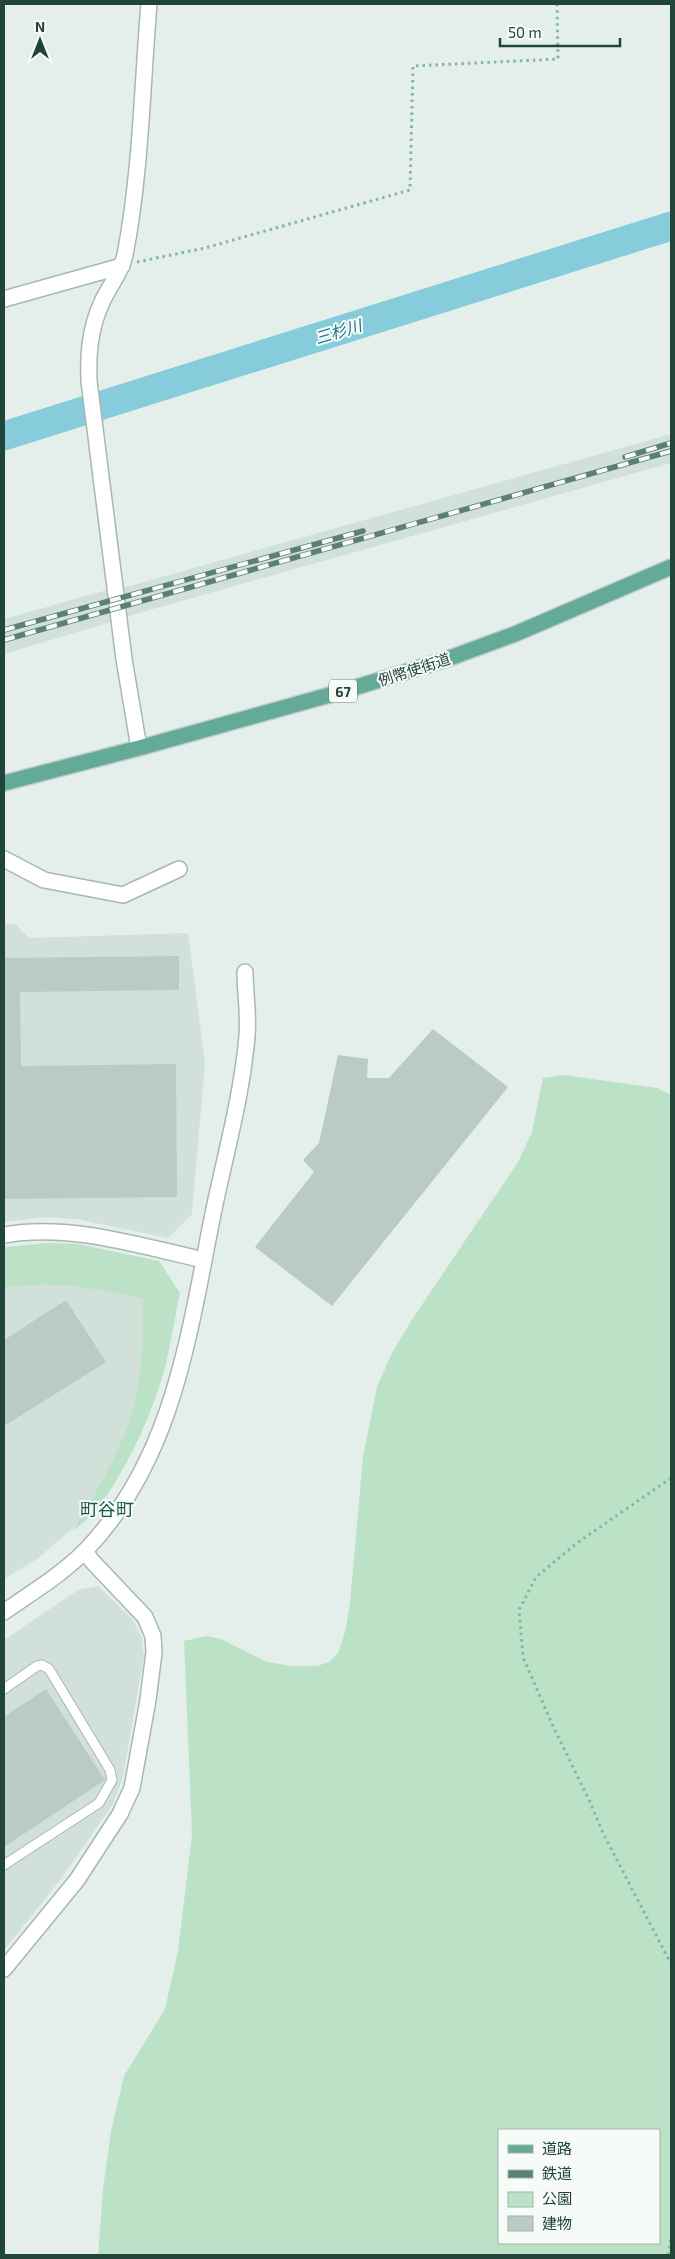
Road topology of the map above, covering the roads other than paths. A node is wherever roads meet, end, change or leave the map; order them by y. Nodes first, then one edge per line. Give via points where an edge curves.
1 (149, 4) edge
2 (122, 266) junction
3 (4, 299) edge
4 (671, 567) edge
5 (139, 748) junction
6 (4, 783) edge
7 (4, 859) edge
8 (179, 869) dead end
9 (245, 972) dead end
10 (4, 1235) edge
11 (204, 1260) junction
12 (85, 1551) junction
13 (4, 1612) edge
14 (4, 1689) edge
15 (4, 1865) edge
16 (4, 1969) edge

1 - 2 street via 133,213
2 - 3 street
2 - 5 street via 102,301 88,349 124,660
4 - 5 main road, 例幣使街道 / 67 via 447,659
5 - 6 main road, 例幣使街道 / 67
7 - 8 street via 44,880 123,895
9 - 11 street via 247,1034 242,1073
10 - 11 street via 43,1231 71,1234
11 - 12 street via 189,1334 168,1411 154,1447 133,1485
12 - 13 street
12 - 16 street via 145,1616 153,1636 149,1690 132,1788 120,1814 77,1880
14 - 15 lane via 37,1666 49,1669 110,1770 112,1780 99,1803

